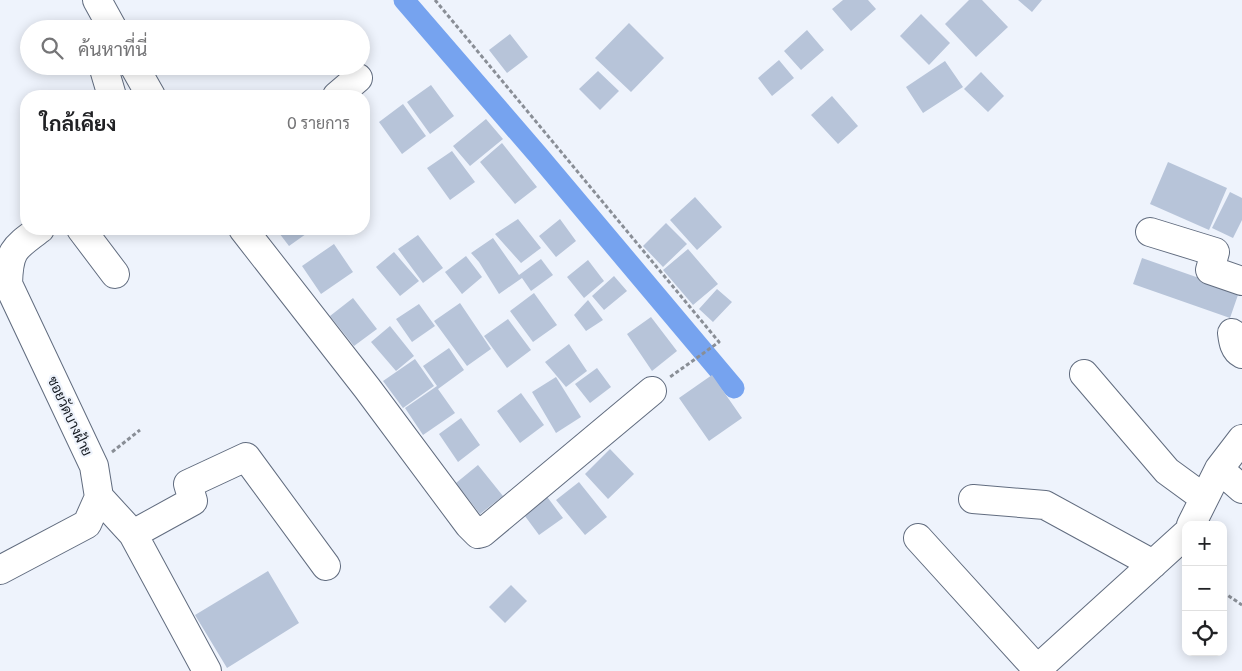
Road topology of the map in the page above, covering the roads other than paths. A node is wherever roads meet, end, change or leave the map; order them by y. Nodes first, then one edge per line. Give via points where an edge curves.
1 (97, 0) edge
2 (108, 20) edge
3 (105, 75) edge
4 (139, 75) edge
5 (358, 78) dead end
6 (110, 90) edge
7 (148, 90) edge
8 (344, 90) edge
9 (1150, 232) dead end
10 (32, 235) edge
11 (85, 235) edge
12 (248, 235) edge
13 (115, 274) dead end
14 (1242, 281) edge
15 (1084, 374) dead end
16 (660, 385) road end
17 (1242, 439) edge
18 (1219, 469) junction
19 (1242, 488) edge
20 (99, 497) junction
21 (1204, 498) junction
22 (973, 499) dead end
23 (1193, 521) edge
24 (132, 534) junction
25 (918, 538) dead end
26 (1182, 538) edge
27 (1154, 564) junction
28 (326, 566) dead end
29 (0, 570) edge
30 (1036, 670) edge
31 (207, 671) edge

1 - 2 street
3 - 6 street
4 - 7 street
5 - 8 street
9 - 14 street via 1215,252 1210,270
10 - 20 street, ซอยวัดบางฝ้าย via 18,245 9,262 8,284 94,466
11 - 13 street
12 - 16 street via 478,534
15 - 21 street via 1167,471
17 - 18 street
18 - 19 street
18 - 21 street
20 - 24 street
20 - 29 street via 87,524
21 - 23 street
22 - 27 street via 1045,505
24 - 28 street via 193,501 188,484 246,457
24 - 31 street
25 - 30 street
26 - 27 street
27 - 30 street

